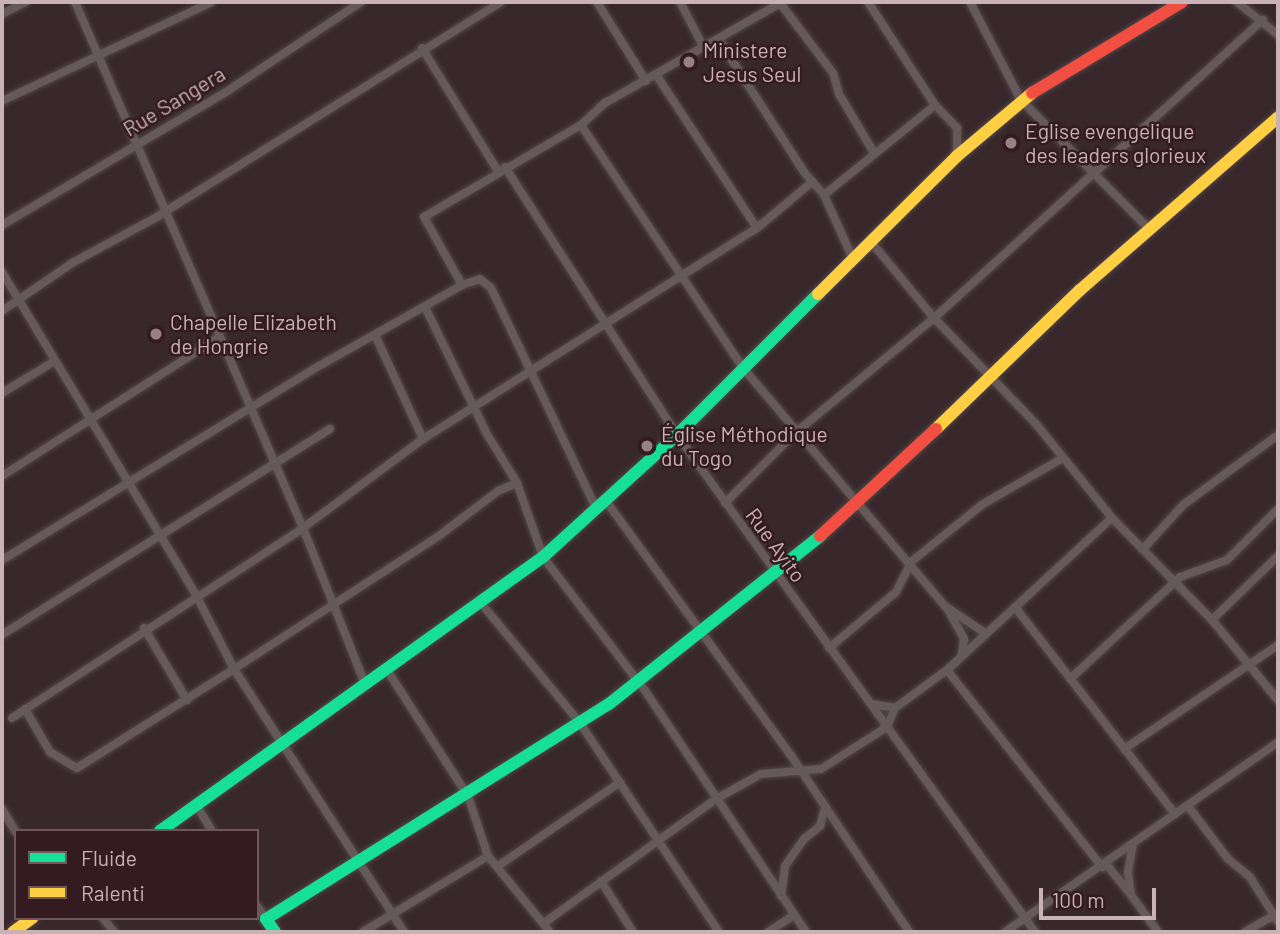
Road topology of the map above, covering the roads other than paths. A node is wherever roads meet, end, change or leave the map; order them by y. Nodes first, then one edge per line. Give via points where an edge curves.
1 (26, 2) edge
2 (75, 2) edge
3 (211, 2) edge
4 (361, 2) edge
5 (501, 2) edge
6 (597, 2) edge
7 (680, 2) edge
8 (781, 2) edge
9 (868, 2) edge
10 (970, 2) edge
11 (1182, 2) edge
12 (1237, 2) edge
13 (486, 5) edge
14 (2, 15) edge
15 (1263, 20) junction
16 (1278, 35) edge
17 (719, 40) junction
18 (422, 48) junction
19 (704, 48) junction
20 (102, 57) junction
21 (657, 76) junction
22 (646, 81) junction
23 (1021, 100) junction
24 (2, 101) edge
25 (935, 104) junction
26 (1278, 117) edge
27 (581, 125) junction
28 (137, 143) junction
29 (874, 153) junction
30 (957, 156) junction
31 (501, 169) junction
32 (1092, 174) junction
33 (812, 183) junction
34 (824, 195) junction
35 (166, 211) junction
36 (2, 225) edge
37 (757, 229) junction
38 (1150, 229) junction
39 (872, 243) junction
40 (853, 259) junction
41 (2, 272) edge
42 (681, 276) junction
43 (462, 285) junction
44 (20, 300) junction
45 (425, 307) junction
46 (2, 310) edge
47 (934, 318) junction
48 (607, 326) junction
49 (375, 335) junction
50 (218, 338) junction
51 (53, 362) junction
52 (743, 368) junction
53 (533, 373) junction
54 (993, 376) junction
55 (2, 393) edge
56 (476, 409) junction
57 (250, 412) junction
58 (91, 422) junction
59 (330, 429) dead end
60 (795, 433) junction
61 (677, 435) junction
62 (1278, 435) edge
63 (423, 439) junction
64 (1063, 458) junction
65 (274, 465) junction
66 (2, 476) edge
67 (517, 484) junction
68 (129, 485) junction
69 (724, 503) junction
70 (857, 504) junction
71 (602, 506) junction
72 (1278, 509) edge
73 (1112, 518) junction
74 (303, 528) junction
75 (161, 537) junction
76 (1143, 549) junction
77 (1278, 556) edge
78 (543, 557) junction
79 (2, 560) edge
80 (911, 562) junction
81 (776, 575) junction
82 (1176, 585) junction
83 (195, 594) junction
84 (480, 602) junction
85 (335, 603) junction
86 (945, 606) junction
87 (1015, 607) junction
88 (1212, 620) junction
89 (144, 628) junction
90 (702, 631) junction
91 (985, 633) junction
92 (4, 634) dead end
93 (1278, 645) edge
94 (829, 648) junction
95 (962, 655) junction
96 (1248, 665) junction
97 (234, 669) junction
98 (387, 670) junction
99 (947, 670) junction
100 (1070, 680) junction
101 (638, 681) junction
102 (366, 686) junction
103 (187, 700) junction
104 (1278, 700) edge
105 (871, 705) junction
106 (895, 708) junction
107 (25, 709) junction
108 (12, 718) dead end
109 (580, 723) junction
110 (887, 727) junction
111 (1278, 742) edge
112 (282, 744) junction
113 (1124, 748) junction
114 (800, 769) junction
115 (620, 782) junction
116 (468, 796) junction
117 (716, 799) junction
118 (197, 806) junction
119 (1188, 806) junction
120 (825, 807) junction
121 (2, 809) edge
122 (1175, 814) junction
123 (14, 829) edge
124 (162, 829) edge
125 (211, 829) edge
126 (658, 838) junction
127 (1133, 844) junction
128 (488, 856) junction
129 (360, 862) junction
130 (1104, 865) junction
131 (498, 866) junction
132 (601, 881) junction
133 (1131, 895) junction
134 (781, 896) junction
135 (259, 909) edge
136 (393, 915) junction
137 (794, 915) junction
138 (1276, 918) edge
139 (266, 919) junction
140 (1026, 919) junction
141 (29, 920) edge
142 (544, 923) junction
143 (13, 932) edge
144 (275, 932) edge
145 (363, 932) edge
146 (404, 932) edge
147 (550, 932) edge
148 (634, 932) edge
149 (719, 932) edge
150 (768, 932) edge
151 (806, 932) edge
152 (909, 932) edge
153 (1005, 932) edge
154 (1035, 932) edge
155 (1158, 932) edge
156 (1245, 932) edge

1 - 14 street
2 - 20 street
3 - 20 street
4 - 28 street, Rue Sangera via 229,90
5 - 13 street
6 - 22 street
7 - 19 street
8 - 17 street
8 - 29 street via 833,73 839,94
9 - 25 street
10 - 23 street
11 - 23 street
12 - 15 street
13 - 18 street
15 - 16 street
15 - 32 street
17 - 19 street
17 - 33 street
18 - 31 street, Rue Ayito
18 - 35 street
19 - 21 street
20 - 24 street
20 - 28 street
21 - 22 street
21 - 37 street
22 - 27 street via 605,103
23 - 30 street
23 - 32 street
25 - 29 street
25 - 30 street via 957,128
26 - 38 street
27 - 31 street
27 - 42 street
28 - 35 street
28 - 36 street, Rue Sangera
29 - 34 street
30 - 39 street
31 - 43 street via 424,217
31 - 48 street, Rue Ayito
32 - 38 street
32 - 47 street
33 - 34 street
33 - 37 street
34 - 40 street
35 - 44 street via 72,262
35 - 50 street
37 - 42 street
38 - 54 street
39 - 40 street
39 - 47 street
40 - 52 street
41 - 44 street
42 - 48 street
42 - 52 street
43 - 45 street
43 - 53 street via 486,281
44 - 46 street
44 - 51 street
45 - 49 street
45 - 56 street
47 - 54 street
47 - 60 street
48 - 53 street
48 - 61 street, Rue Ayito
49 - 57 street
49 - 63 street
50 - 57 street
50 - 58 street
51 - 55 street
51 - 58 street
52 - 60 street
52 - 61 street
53 - 56 street
53 - 71 street
54 - 64 street
54 - 70 street
56 - 63 street
56 - 67 street
57 - 65 street
57 - 68 street
58 - 66 street
58 - 68 street
59 - 65 street
60 - 69 street
60 - 70 street
61 - 69 street, Rue Ayito
61 - 71 street
62 - 76 street via 1183,505
63 - 74 street
64 - 73 street
64 - 80 street via 984,504
65 - 74 street
65 - 75 street
67 - 78 street
67 - 85 street via 498,491
68 - 75 street
68 - 79 street
69 - 81 street, Rue Ayito
70 - 80 street
70 - 81 street
71 - 78 street
71 - 90 street
72 - 82 street via 1236,553 1192,570
73 - 76 street
73 - 87 street
74 - 83 street
74 - 85 street
75 - 83 street
75 - 92 street
76 - 82 street
77 - 88 street
78 - 84 street
78 - 101 street
80 - 86 street
80 - 94 street via 895,592
81 - 90 street
81 - 94 street, Rue Ayito
82 - 88 street
82 - 100 street
83 - 89 street
83 - 97 street
84 - 98 street
84 - 109 street
85 - 97 street
85 - 102 street
86 - 91 street
86 - 95 street via 964,639
87 - 91 street
87 - 100 street
88 - 96 street
89 - 103 street
89 - 107 street
90 - 101 street
90 - 114 street
91 - 95 street
93 - 96 street
94 - 105 street, Rue Ayito
95 - 99 street
96 - 104 street
96 - 113 street
97 - 103 street
97 - 112 street
98 - 102 street
98 - 116 street
99 - 106 street
99 - 130 street
100 - 113 street
101 - 109 street
101 - 117 street
102 - 112 street
103 - 107 street via 77,768 50,752
105 - 106 street
105 - 110 street, Rue Ayito
106 - 110 street
107 - 108 street
109 - 115 street
109 - 116 street
110 - 114 street via 821,769
110 - 140 street, Rue Ayito
111 - 119 street
112 - 118 street
112 - 129 street
113 - 122 street
114 - 117 street via 761,774
114 - 120 street
115 - 126 street
115 - 131 street
116 - 128 street
116 - 129 street
117 - 126 street
117 - 134 street
118 - 124 street
118 - 125 street
119 - 122 street
119 - 138 street via 1228,859 1250,877
120 - 134 street via 820,826 785,866
120 - 152 street
121 - 123 street
122 - 127 street
126 - 132 street
126 - 149 street
127 - 130 street
127 - 133 street via 1128,873
128 - 131 street
128 - 136 street
129 - 136 street
129 - 139 street
130 - 133 street
130 - 140 street
131 - 142 street
132 - 142 street
132 - 148 street
133 - 155 street
134 - 137 street
135 - 139 street
136 - 145 street
136 - 146 street
137 - 150 street
137 - 151 street
138 - 156 street
139 - 144 street
140 - 153 street
140 - 154 street, Rue Ayito
141 - 143 street
142 - 147 street

